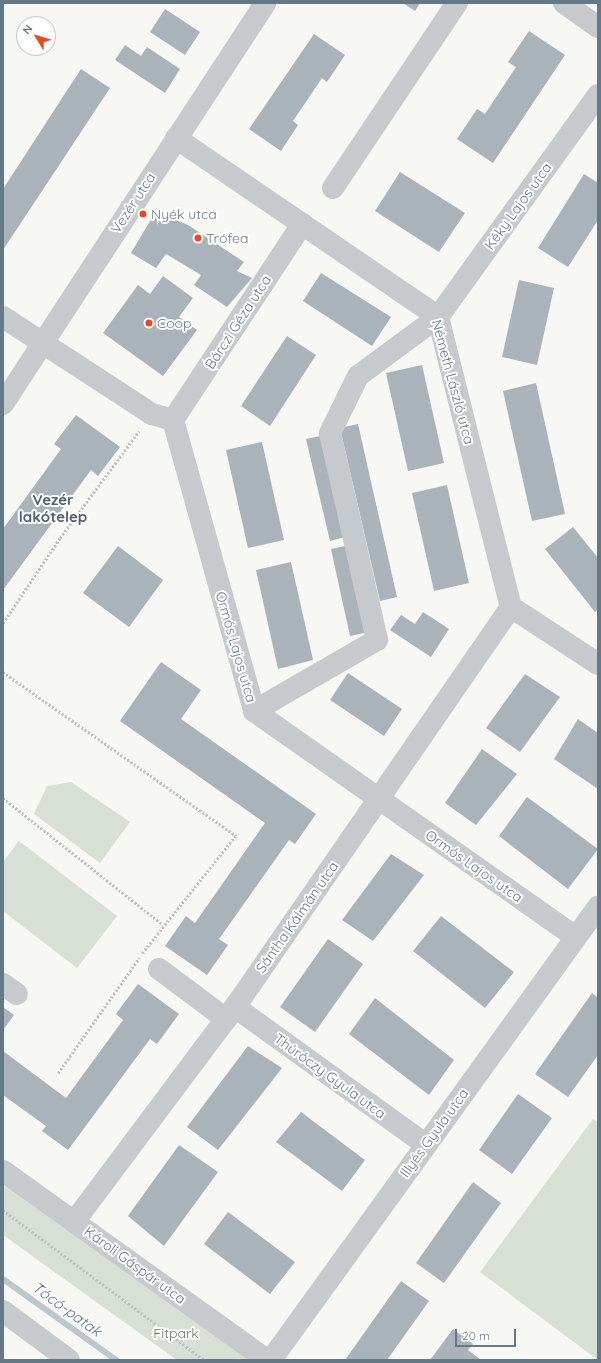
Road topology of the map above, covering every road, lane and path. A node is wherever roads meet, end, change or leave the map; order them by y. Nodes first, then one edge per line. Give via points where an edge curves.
1 (265, 3) edge
2 (457, 3) edge
3 (564, 3) edge
4 (598, 27) edge
5 (598, 94) edge
6 (176, 138) junction
7 (333, 188) dead end
8 (302, 224) junction
9 (3, 317) edge
10 (438, 317) junction
11 (42, 342) junction
12 (3, 404) edge
13 (152, 414) junction
14 (173, 420) junction
15 (511, 607) junction
16 (3, 623) edge
17 (598, 664) edge
18 (3, 672) edge
19 (254, 711) junction
20 (3, 798) edge
21 (380, 799) junction
22 (598, 907) edge
23 (163, 925) junction
24 (576, 937) junction
25 (159, 969) dead end
26 (230, 1013) junction
27 (58, 1073) dead end
28 (425, 1144) junction
29 (3, 1171) edge
30 (3, 1210) edge
31 (74, 1222) junction
32 (3, 1311) edge
33 (69, 1360) edge
34 (204, 1360) edge
35 (267, 1360) edge
36 (271, 1360) edge

1 - 6 street, Vezér utca
2 - 7 street
3 - 4 street
5 - 10 street, Kéky Lajos utca
6 - 8 street, Németh László utca
6 - 11 street, Vezér utca
8 - 10 street, Németh László utca
8 - 14 street, Bárczi Géza utca
9 - 11 street
10 - 15 street, Németh László utca
10 - 19 street, Kéky Lajos utca via 358,376 330,433 377,640
11 - 12 street, Vezér utca
11 - 13 street
13 - 14 street
13 - 16 path via 60,538
14 - 19 street, Ormós Lajos utca
15 - 17 street
15 - 21 street, Sántha Kálmán utca
18 - 23 path via 236,836
19 - 21 street, Ormós Lajos utca
20 - 23 path
21 - 24 street, Ormós Lajos utca
21 - 26 street, Sántha Kálmán utca
22 - 24 street, Illyés Gyula utca
23 - 27 path
24 - 28 street, Illyés Gyula utca
25 - 26 street, Thúróczy Gyula utca
26 - 28 street, Thúróczy Gyula utca
26 - 31 street, Sántha Kálmán utca
28 - 36 street, Illyés Gyula utca
29 - 31 street, Károli Gáspár utca
30 - 34 path
31 - 35 street, Károli Gáspár utca
32 - 33 street

